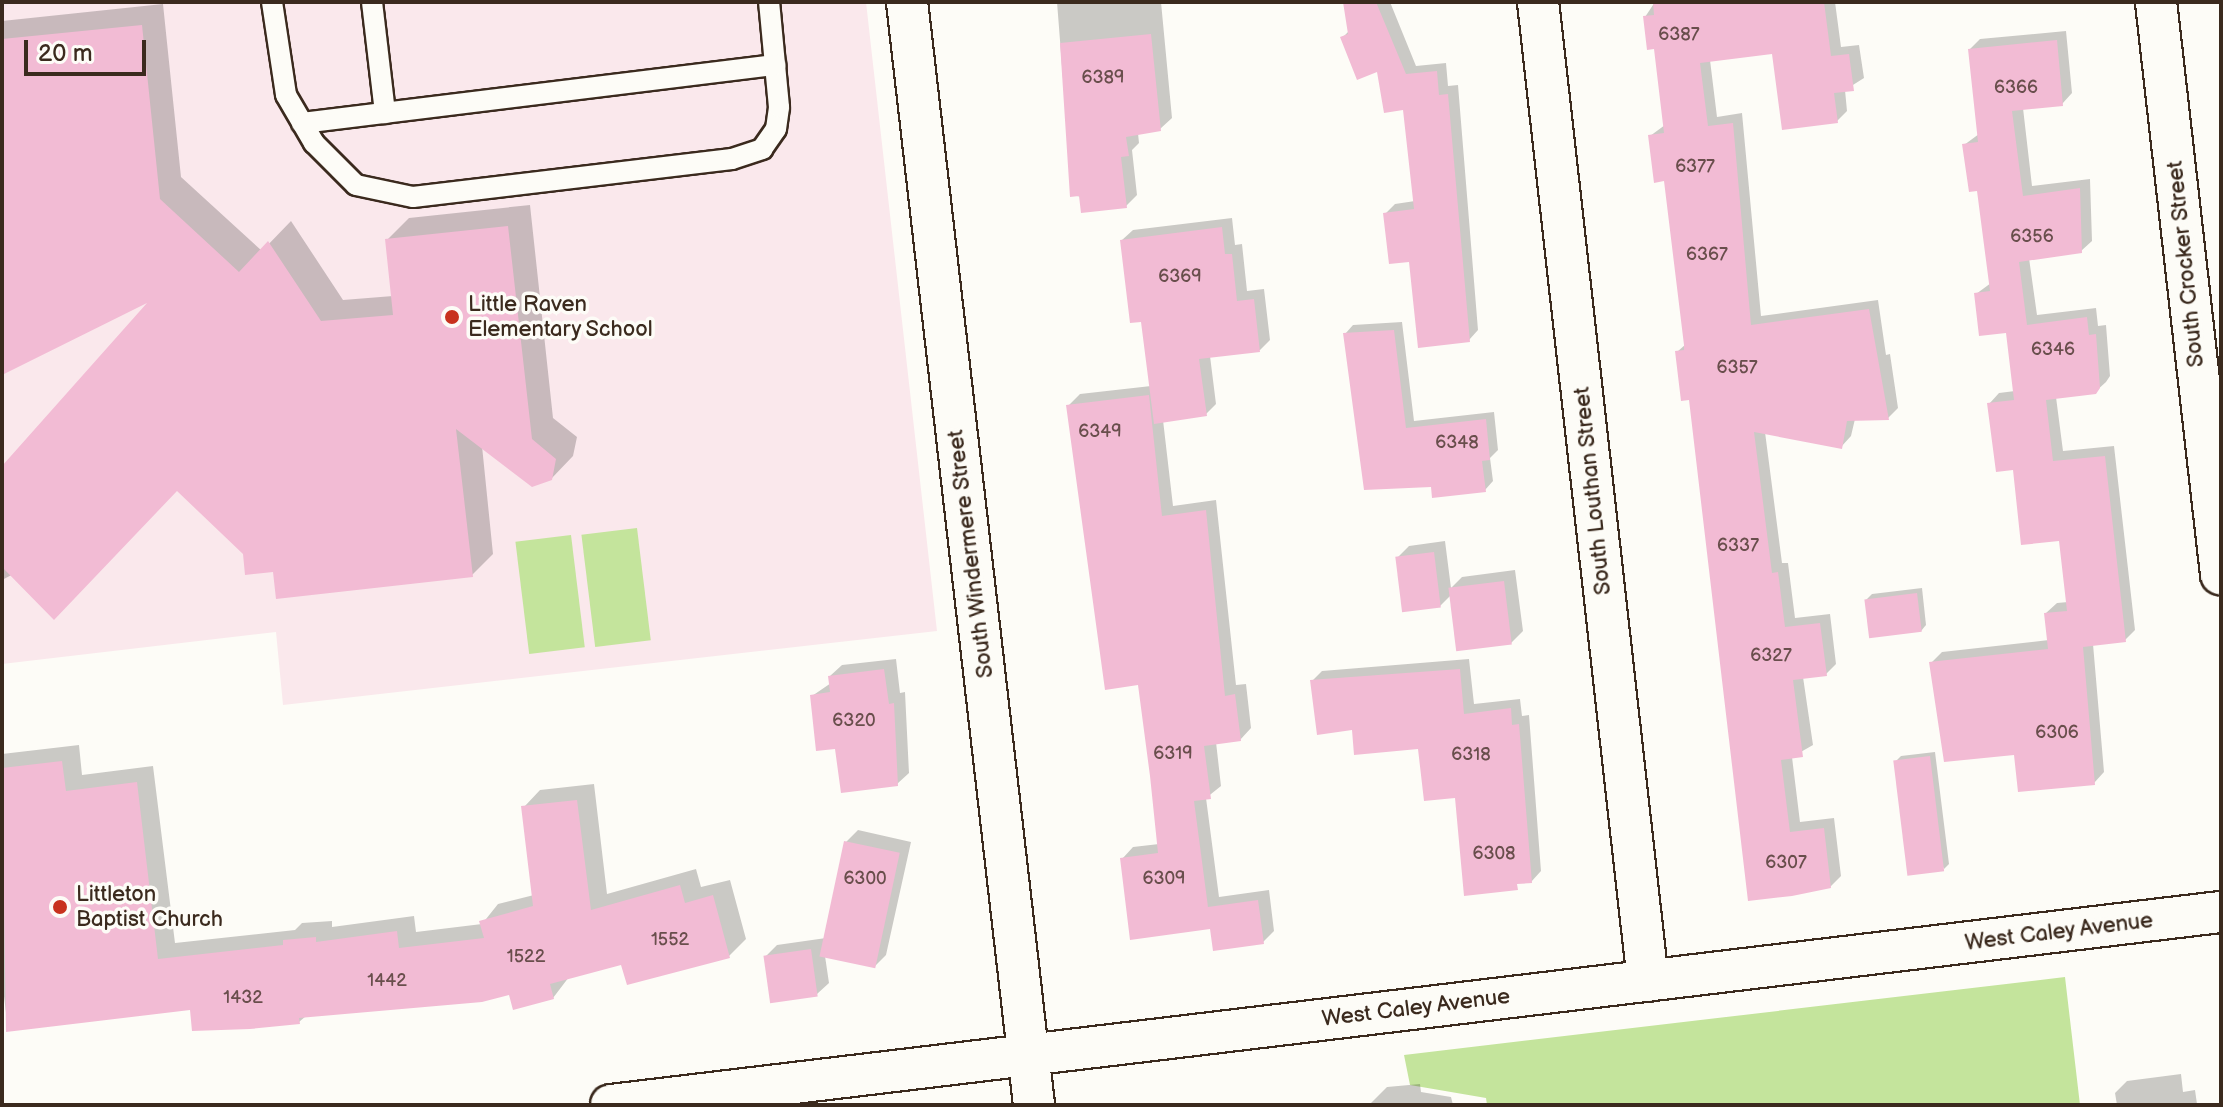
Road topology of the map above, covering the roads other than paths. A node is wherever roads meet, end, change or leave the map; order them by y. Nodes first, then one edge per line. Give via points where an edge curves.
1 (272, 2) edge
2 (372, 2) edge
3 (769, 2) edge
4 (907, 2) edge
5 (1538, 2) edge
6 (2156, 2) edge
7 (775, 65) junction
8 (385, 113) junction
9 (302, 123) junction
10 (2221, 574) edge
11 (2221, 912) edge
12 (1648, 981) junction
13 (1028, 1054) junction
14 (611, 1105) edge
15 (1034, 1105) edge

1 - 9 lane via 286,95
2 - 8 lane
3 - 7 lane
4 - 13 street, South Windermere Street
5 - 12 street, South Louthan Street
6 - 10 street, South Crocker Street
7 - 8 lane
7 - 9 lane via 776,129 762,149 732,159 413,197 356,185 314,143
8 - 9 lane
11 - 12 street, West Caley Avenue
12 - 13 street, West Caley Avenue
13 - 14 street, West Caley Avenue
13 - 15 street, South Windermere Street

